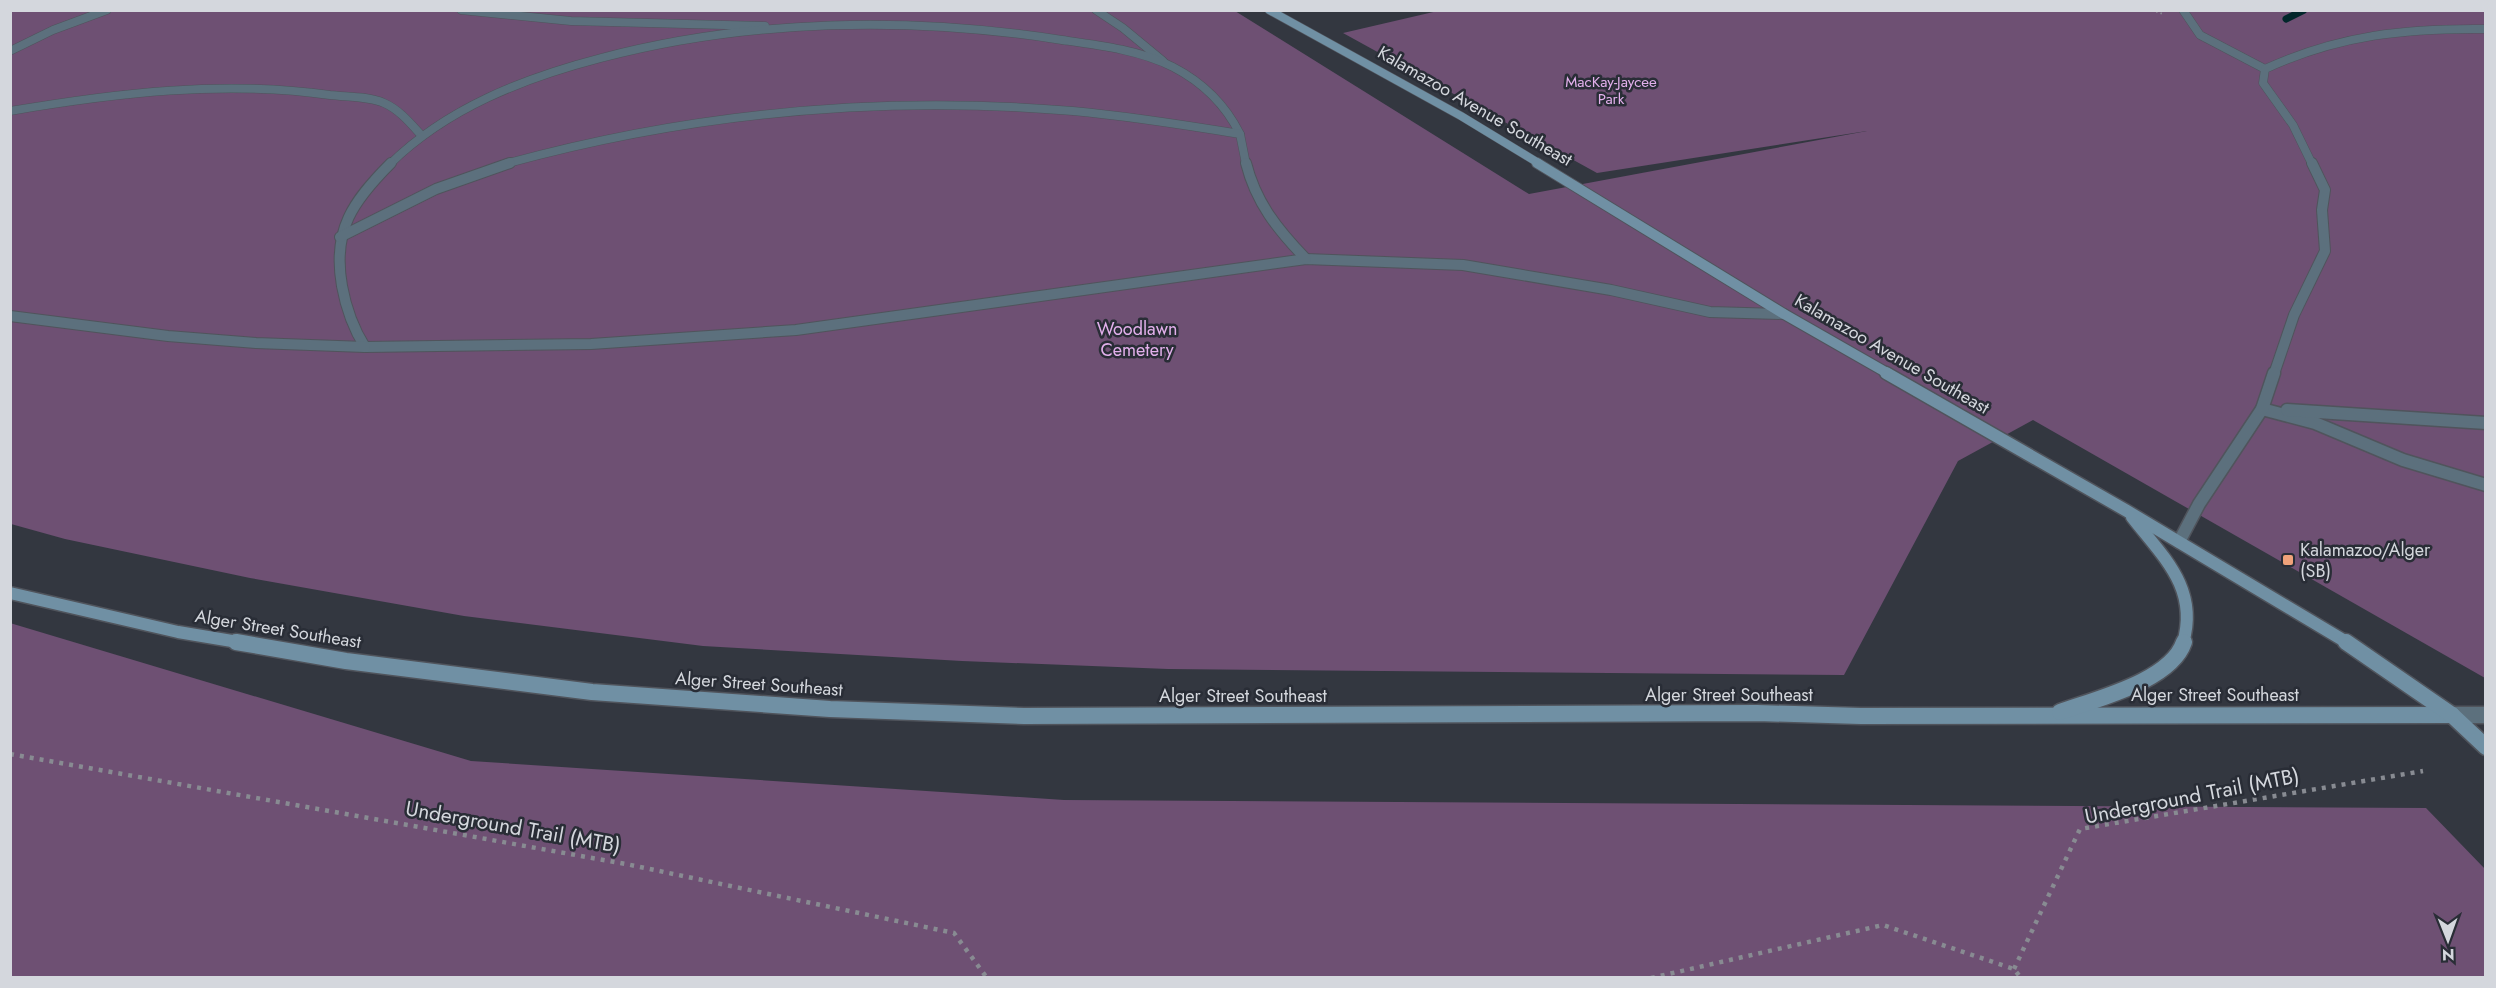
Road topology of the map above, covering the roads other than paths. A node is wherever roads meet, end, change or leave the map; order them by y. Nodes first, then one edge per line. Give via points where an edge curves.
1 (107, 10) edge
2 (461, 10) edge
3 (1096, 10) edge
4 (1269, 10) edge
5 (2183, 10) edge
6 (789, 28) junction
7 (2486, 29) edge
8 (10, 51) edge
9 (1166, 64) junction
10 (2265, 69) junction
11 (10, 111) edge
12 (1240, 135) junction
13 (422, 136) junction
14 (340, 237) junction
15 (1306, 259) junction
16 (1784, 314) junction
17 (10, 316) edge
18 (365, 347) junction
19 (2262, 409) junction
20 (2486, 423) edge
21 (2486, 485) edge
22 (2127, 511) junction
23 (2179, 542) junction
24 (10, 593) edge
25 (2051, 715) junction
26 (2452, 715) junction
27 (2486, 715) edge
28 (2486, 747) edge

1 - 8 street
2 - 6 street via 571,21
3 - 9 street
4 - 16 main road, Kalamazoo Avenue Southeast via 1461,116
5 - 10 street via 2200,35
6 - 9 street via 916,26 994,30 1082,42
6 - 13 street via 685,41 607,56 545,74 468,106
7 - 10 street via 2439,27 2349,37 2296,53
9 - 12 street via 1191,79 1228,111
10 - 19 street via 2264,83 2293,125 2325,190 2325,251 2294,315
11 - 13 street via 134,94 242,88 331,94 387,104
12 - 14 street via 1132,116 969,106 762,114 609,138 525,158 437,188
12 - 15 street via 1247,172 1262,208 1281,235
13 - 14 street via 388,164 359,200
14 - 18 street via 339,262 346,307 354,331
15 - 16 street via 1463,265 1611,290 1710,312
15 - 18 street via 796,330 591,344
16 - 22 main road, Kalamazoo Avenue Southeast
17 - 18 street via 179,337
19 - 20 street
19 - 21 street via 2315,423 2403,460
19 - 23 street via 2199,504
22 - 23 main road, Kalamazoo Avenue Southeast
22 - 25 main road via 2173,571 2186,597 2185,638 2176,658 2153,675
23 - 26 main road, Kalamazoo Avenue Southeast via 2334,634
24 - 25 main road, Alger Street Southeast via 178,632 346,661 592,692 830,709 1024,716
25 - 26 main road, Alger Street Southeast
26 - 27 street, Alger Street Southeast
26 - 28 main road, Kalamazoo Avenue Southeast

